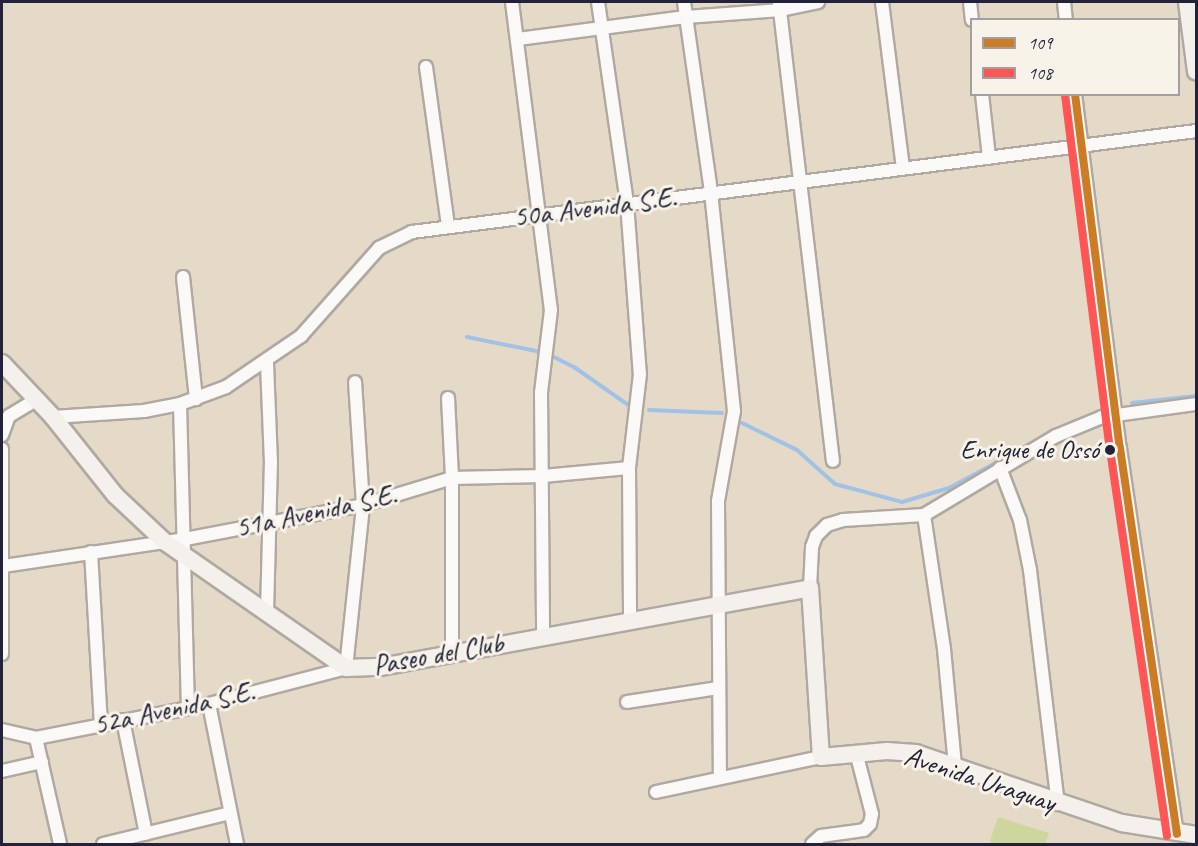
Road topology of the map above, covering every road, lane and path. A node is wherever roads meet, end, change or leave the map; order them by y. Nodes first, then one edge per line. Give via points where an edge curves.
1 (512, 2) edge
2 (598, 2) edge
3 (684, 2) edge
4 (818, 2) edge
5 (882, 2) edge
6 (970, 2) edge
7 (1064, 2) edge
8 (1187, 2) edge
9 (780, 6) edge
10 (686, 17) junction
11 (972, 18) edge
12 (1066, 18) edge
13 (601, 27) junction
14 (518, 39) junction
15 (426, 67) dead end
16 (1197, 71) edge
17 (982, 96) edge
18 (1075, 96) edge
19 (1197, 131) edge
20 (1081, 146) junction
21 (990, 157) junction
22 (903, 168) junction
23 (802, 181) junction
24 (711, 192) junction
25 (627, 203) junction
26 (537, 214) junction
27 (448, 225) junction
28 (183, 277) dead end
29 (267, 362) junction
30 (2, 363) edge
31 (355, 382) dead end
32 (448, 398) dead end
33 (37, 399) junction
34 (195, 399) junction
35 (180, 404) junction
36 (1197, 404) edge
37 (1117, 414) junction
38 (53, 417) junction
39 (2, 435) edge
40 (2, 449) edge
41 (833, 461) dead end
42 (629, 468) junction
43 (1000, 468) junction
44 (543, 476) junction
45 (452, 478) junction
46 (363, 505) junction
47 (924, 514) junction
48 (270, 523) junction
49 (2, 524) edge
50 (184, 539) junction
51 (165, 542) junction
52 (91, 552) junction
53 (183, 557) junction
54 (4, 566) junction
55 (810, 588) junction
56 (720, 605) junction
57 (267, 613) junction
58 (630, 620) junction
59 (543, 635) junction
60 (452, 653) junction
61 (2, 654) edge
62 (346, 668) junction
63 (719, 688) junction
64 (627, 702) dead end
65 (209, 704) junction
66 (188, 708) junction
67 (123, 720) junction
68 (101, 723) junction
69 (2, 730) edge
70 (36, 738) junction
71 (856, 752) junction
72 (821, 757) junction
73 (42, 762) junction
74 (955, 766) junction
75 (2, 771) edge
76 (720, 778) junction
77 (656, 792) dead end
78 (1058, 804) junction
79 (230, 813) junction
80 (146, 834) junction
81 (1177, 834) junction
82 (1197, 835) edge
83 (60, 844) edge
84 (103, 844) edge
85 (237, 844) edge
86 (812, 844) edge

1 - 14 street
2 - 13 street
3 - 10 street
4 - 9 street
5 - 22 street
6 - 11 street
7 - 12 street
8 - 16 street
9 - 10 street
9 - 23 street
10 - 13 street
10 - 24 street
13 - 14 street
13 - 25 street
14 - 26 street
15 - 27 street
17 - 21 street
18 - 20 street
19 - 20 street, 50a Avenida S.E.
20 - 21 street, 50a Avenida S.E.
20 - 37 street
21 - 22 street, 50a Avenida S.E.
22 - 23 street, 50a Avenida S.E.
23 - 24 street, 50a Avenida S.E.
23 - 41 street
24 - 25 street, 50a Avenida S.E.
24 - 56 street via 734,411 718,501
25 - 26 street, 50a Avenida S.E.
25 - 42 street via 640,374
26 - 27 street, 50a Avenida S.E.
26 - 44 street via 551,310 541,393
27 - 29 street, 50a Avenida S.E. via 412,232 379,248 301,336
28 - 34 street
29 - 34 street, 50a Avenida S.E. via 226,387
29 - 48 street
30 - 33 street, Paseo del Club
31 - 46 street
32 - 45 street
33 - 38 street, Paseo del Club
33 - 39 street via 9,416
34 - 35 street, 50a Avenida S.E.
35 - 38 street, 50a Avenida S.E.
35 - 50 street
36 - 37 street
37 - 43 street via 1056,436
37 - 81 street
38 - 51 street, Paseo del Club via 115,495
40 - 49 street
42 - 44 street, 51a Avenida S.E.
42 - 58 street
43 - 47 street
43 - 78 street via 1020,519 1030,570
44 - 45 street, 51a Avenida S.E.
44 - 59 street
45 - 46 street, 51a Avenida S.E.
45 - 60 street
46 - 48 street, 51a Avenida S.E.
46 - 62 street
47 - 55 street via 843,520 827,525 812,547
47 - 74 street via 944,649
48 - 50 street, 51a Avenida S.E.
48 - 57 street
49 - 54 street
50 - 51 street, 51a Avenida S.E.
50 - 53 street
51 - 52 street, 51a Avenida S.E.
51 - 53 street, Paseo del Club
52 - 54 street, 51a Avenida S.E.
52 - 68 street
53 - 57 street, Paseo del Club
53 - 66 street
54 - 61 street
55 - 56 street, Paseo del Club
55 - 72 street
56 - 58 street, Paseo del Club
56 - 63 street
57 - 62 street, Paseo del Club
58 - 59 street, Paseo del Club
59 - 60 street, Paseo del Club
60 - 62 street, Paseo del Club via 381,667
62 - 65 street, 52a Avenida S.E.
63 - 64 street
63 - 76 street
65 - 66 street, 52a Avenida S.E.
65 - 79 street
66 - 67 street, 52a Avenida S.E.
67 - 68 street, 52a Avenida S.E.
67 - 80 street
68 - 70 street, 52a Avenida S.E.
69 - 70 street, 52a Avenida S.E.
70 - 73 street
71 - 72 street, Avenida Uraguay
71 - 74 street, Avenida Uraguay via 916,753
71 - 86 street via 872,814 870,824 864,830 821,836
72 - 76 street, Avenida Uraguay
73 - 75 street
73 - 83 street
74 - 78 street, Avenida Uraguay
76 - 77 street, Avenida Uraguay
78 - 81 street, Avenida Uraguay
79 - 80 street
79 - 85 street
80 - 84 street
81 - 82 street, Avenida Uraguay

